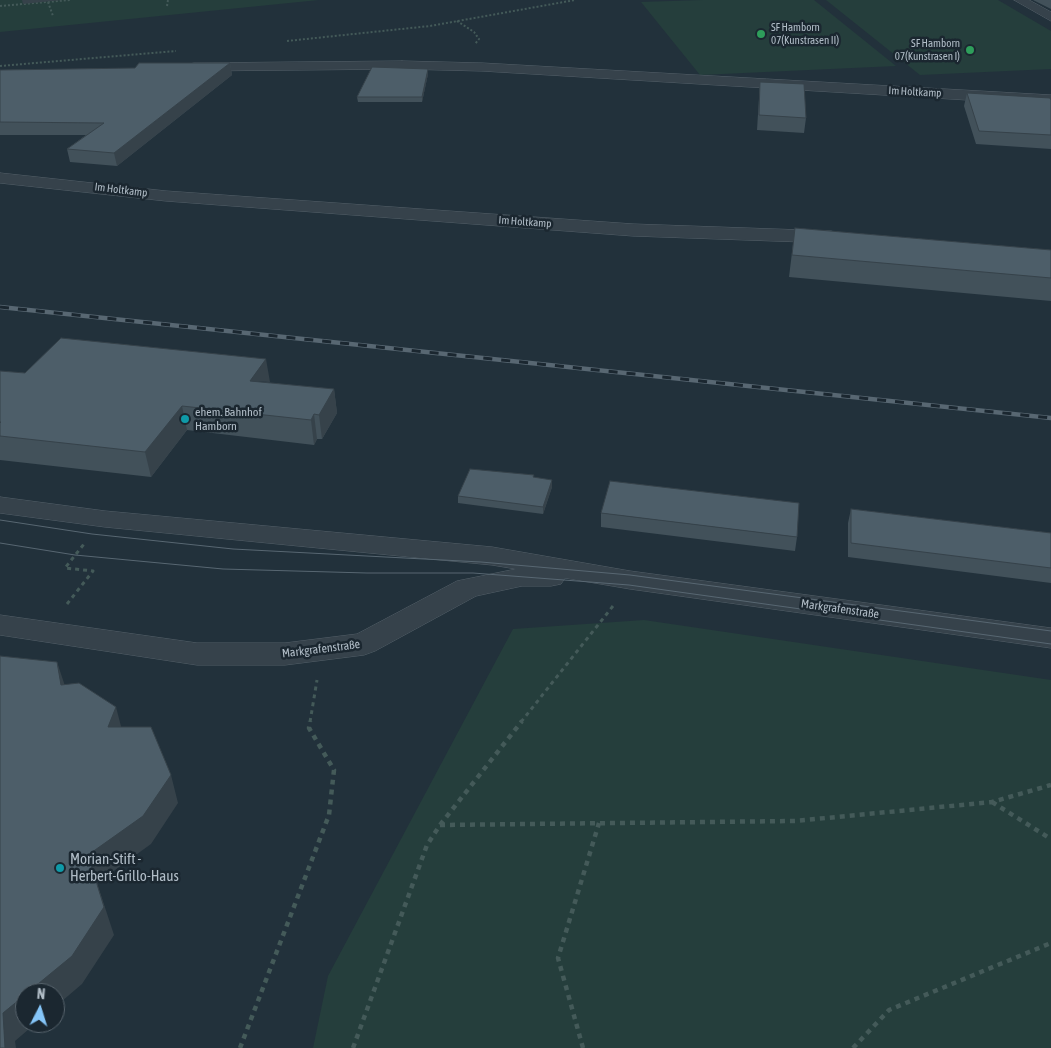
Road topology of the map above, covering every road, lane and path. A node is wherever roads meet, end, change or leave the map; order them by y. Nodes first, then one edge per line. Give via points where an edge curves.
1 (70, 0) edge
2 (168, 0) edge
3 (575, 0) edge
4 (1020, 0) edge
5 (48, 2) junction
6 (0, 6) edge
7 (166, 6) dead end
8 (1047, 13) edge
9 (54, 16) dead end
10 (288, 41) dead end
11 (178, 50) dead end
12 (0, 66) edge
13 (176, 68) edge
14 (1051, 100) edge
15 (0, 178) edge
16 (850, 238) edge
17 (0, 505) edge
18 (106, 519) junction
19 (630, 580) junction
20 (0, 625) edge
21 (44, 632) junction
22 (1051, 638) edge
23 (322, 649) junction
24 (1051, 785) edge
25 (992, 802) junction
26 (599, 823) junction
27 (440, 825) junction
28 (1051, 839) edge
29 (1051, 943) edge
30 (240, 1048) edge
31 (353, 1048) edge
32 (583, 1048) edge
33 (852, 1048) edge

1 - 5 path
2 - 7 path
3 - 10 path via 430,26
4 - 8 street
5 - 6 path
5 - 9 path
11 - 12 path
13 - 14 street, Im Holtkamp via 287,65 482,67
15 - 16 street, Im Holtkamp via 166,196 623,229
17 - 18 street, Markgrafenstraße
18 - 19 street, Markgrafenstraße via 492,556
18 - 21 path via 66,568 93,571
19 - 22 street, Markgrafenstraße
19 - 23 street, Markgrafenstraße via 522,577 467,588 364,644
19 - 27 path
20 - 21 street, Markgrafenstraße
21 - 23 street, Markgrafenstraße via 197,654 284,654
23 - 30 path via 309,728 334,770 329,815
24 - 25 path
25 - 26 path via 795,821
25 - 28 path
26 - 27 path
26 - 32 path via 558,958
27 - 31 path via 427,845
29 - 33 path via 889,1010

